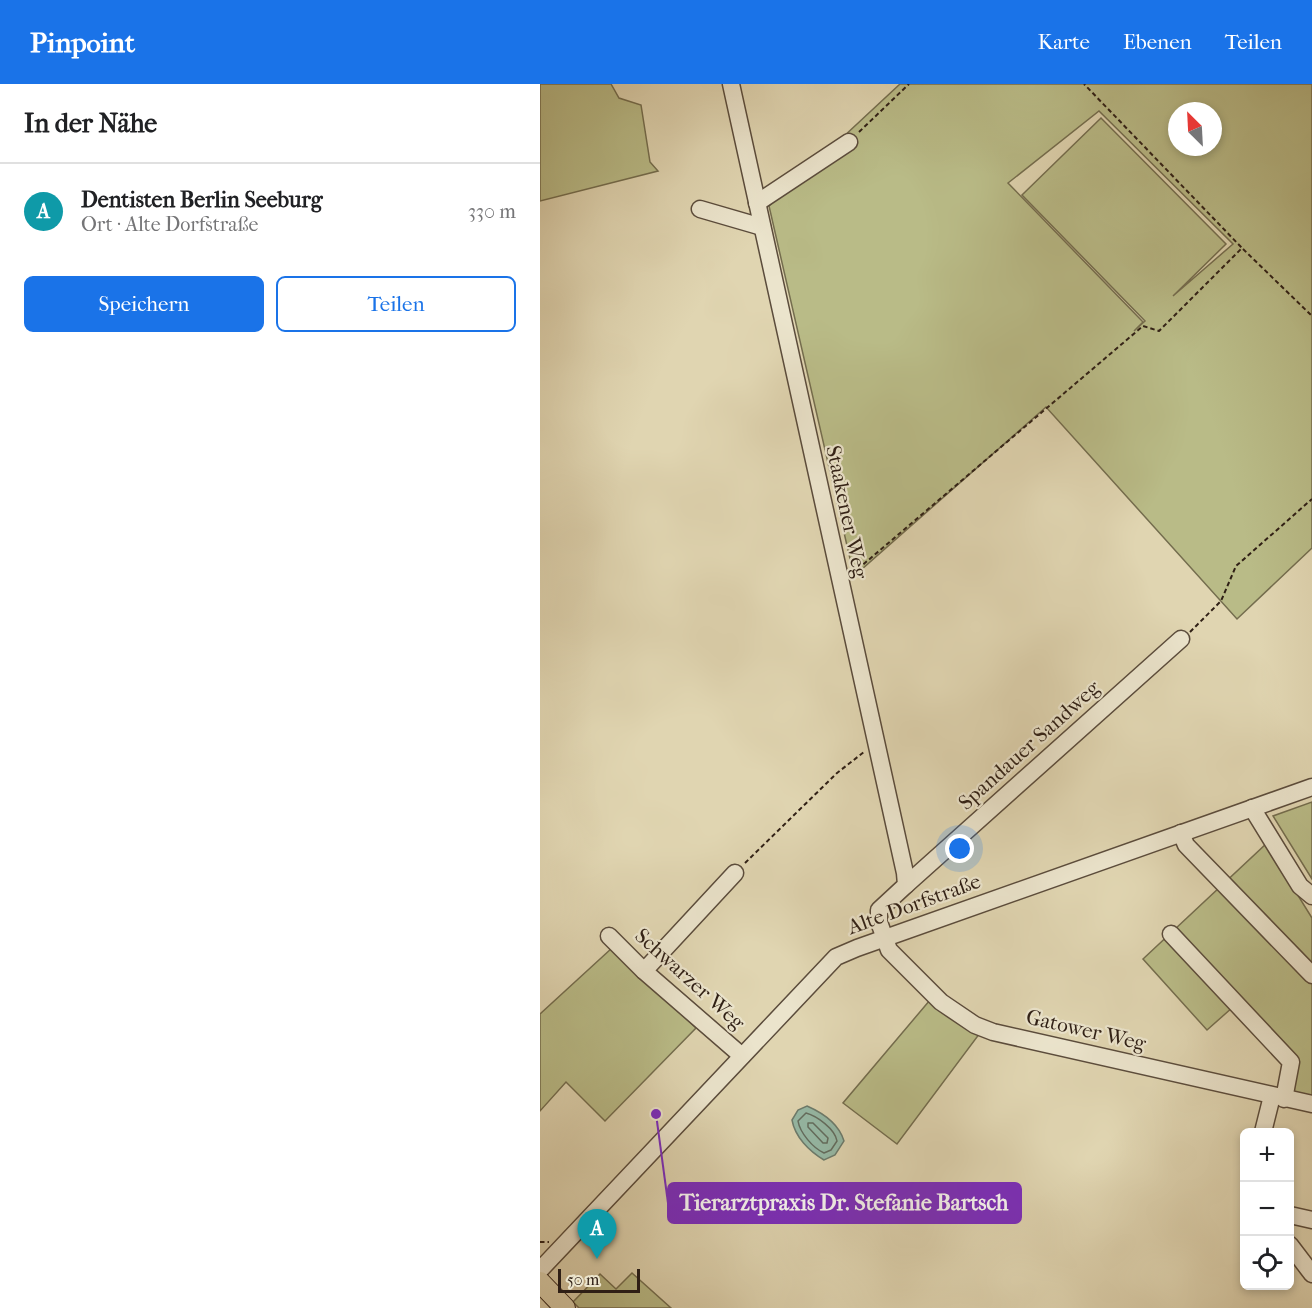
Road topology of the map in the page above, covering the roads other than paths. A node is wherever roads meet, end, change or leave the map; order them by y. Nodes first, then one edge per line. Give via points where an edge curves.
1 (731, 84) edge
2 (849, 142) road end
3 (757, 202) junction
4 (700, 209) dead end
5 (762, 227) junction
6 (1181, 639) road end
7 (1312, 786) edge
8 (1252, 808) junction
9 (1181, 833) junction
10 (735, 873) road end
11 (906, 885) junction
12 (1312, 896) edge
13 (1172, 934) dead end
14 (609, 936) dead end
15 (885, 938) junction
16 (644, 971) junction
17 (1312, 975) edge
18 (742, 1056) junction
19 (1278, 1097) junction
20 (1312, 1104) edge
21 (1265, 1128) edge
22 (1294, 1216) edge
23 (1312, 1220) edge
24 (1294, 1250) edge
25 (540, 1270) edge
26 (1312, 1274) edge
27 (540, 1282) edge
28 (565, 1308) edge

1 - 3 street, Staakener Weg
2 - 3 street
3 - 5 street, Staakener Weg
4 - 5 street
5 - 11 street, Staakener Weg
6 - 11 street, Spandauer Sandweg
7 - 8 street, Alte Dorfstraße
8 - 9 street, Alte Dorfstraße
8 - 12 street via 1300,886
9 - 15 street, Alte Dorfstraße
9 - 17 street via 1186,845
10 - 16 street
11 - 15 street via 879,910
13 - 19 street via 1291,1062
14 - 16 street, Schwarzer Weg
15 - 18 street, Alte Dorfstraße via 836,957
15 - 19 street, Gatower Weg via 890,950 941,1002 975,1025
16 - 18 street, Schwarzer Weg
18 - 25 street, Alte Dorfstraße
19 - 20 street, Gatower Weg
19 - 21 street
22 - 23 street
24 - 26 street
27 - 28 main road

